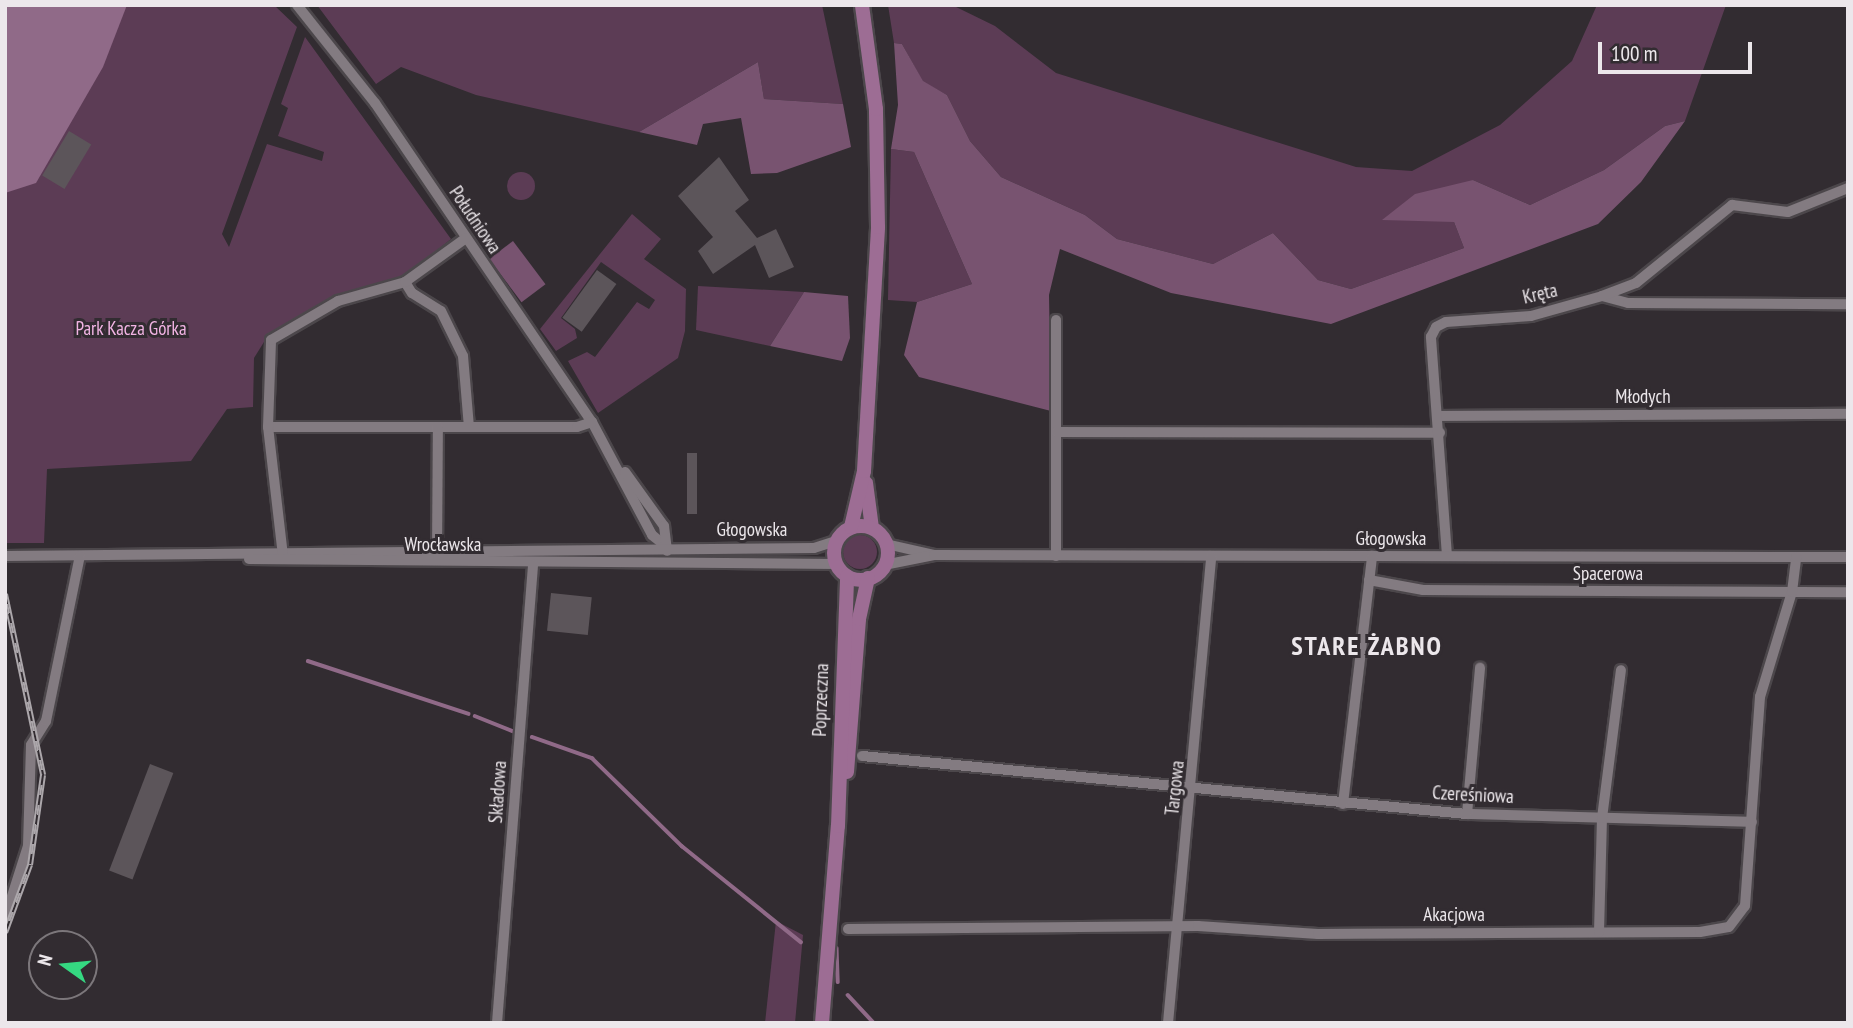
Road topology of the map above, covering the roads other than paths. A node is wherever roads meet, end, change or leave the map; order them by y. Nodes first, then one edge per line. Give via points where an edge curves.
1 (297, 5) edge
2 (862, 5) edge
3 (1848, 188) edge
4 (466, 238) junction
5 (405, 282) junction
6 (1602, 296) junction
7 (1848, 304) edge
8 (1056, 320) dead end
9 (1848, 414) edge
10 (1439, 416) junction
11 (592, 422) junction
12 (268, 427) junction
13 (438, 427) junction
14 (469, 427) junction
15 (1057, 432) junction
16 (1440, 433) junction
17 (616, 462) junction
18 (864, 471) junction
19 (851, 527) junction
20 (872, 528) junction
21 (650, 531) junction
22 (836, 541) junction
23 (886, 544) junction
24 (667, 547) junction
25 (560, 548) junction
26 (638, 548) junction
27 (521, 549) junction
28 (933, 555) junction
29 (5, 556) edge
30 (80, 556) junction
31 (437, 556) junction
32 (1056, 556) junction
33 (1211, 556) junction
34 (1372, 556) junction
35 (1447, 556) junction
36 (283, 557) junction
37 (1796, 557) junction
38 (1848, 557) edge
39 (667, 560) junction
40 (533, 564) junction
41 (836, 564) junction
42 (884, 565) junction
43 (847, 576) junction
44 (868, 578) junction
45 (1370, 580) junction
46 (1792, 592) junction
47 (1848, 592) edge
48 (1480, 668) dead end
49 (1621, 670) dead end
50 (862, 755) dead end
51 (1193, 788) junction
52 (1343, 804) junction
53 (1467, 814) junction
54 (1602, 818) junction
55 (1752, 822) junction
56 (838, 826) junction
57 (5, 918) edge
58 (1178, 927) junction
59 (848, 929) dead end
60 (1599, 932) junction
61 (497, 1023) edge
62 (822, 1023) edge
63 (1168, 1023) edge

1 - 4 street, Południowa via 353,71
2 - 18 main road via 877,155
3 - 6 street, Kręta via 1788,212 1732,205 1636,283
4 - 5 street
4 - 11 street, Południowa
5 - 12 street via 338,300 271,340
5 - 14 street via 412,293 441,311 463,356
6 - 7 street via 1628,303
6 - 10 street, Kręta via 1531,317 1446,322 1436,327 1431,337
8 - 15 street
9 - 10 street, Młodych
10 - 16 street, Kręta
11 - 14 street
11 - 17 street, Południowa
12 - 13 street
12 - 36 street
13 - 14 street
13 - 31 street
15 - 16 street
15 - 32 street
16 - 35 street, Kręta
17 - 21 street, Południowa
17 - 24 street, Południowa via 664,526
18 - 19 main road
18 - 20 main road
19 - 20 main road
19 - 22 main road
20 - 23 main road
21 - 24 street, Południowa
21 - 26 street
22 - 24 street, Głogowska via 814,548
22 - 41 main road
23 - 28 street, Głogowska
23 - 42 main road
24 - 26 street, Wrocławska
24 - 39 street, Południowa
25 - 26 street, Wrocławska
25 - 27 street, Wrocławska
25 - 40 street
27 - 31 street, Wrocławska
27 - 40 street
28 - 32 street, Głogowska
28 - 42 street, Głogowska
29 - 30 street, Wrocławska
30 - 36 street, Wrocławska
30 - 57 street via 46,720 31,745 27,846
31 - 36 street, Wrocławska
31 - 40 street, Wrocławska
32 - 33 street, Głogowska
33 - 34 street, Głogowska
33 - 51 street, Targowa
34 - 35 street, Głogowska
34 - 45 street
35 - 37 street, Głogowska
37 - 38 street, Głogowska
37 - 46 street
39 - 40 street, Wrocławska
39 - 41 street, Głogowska
40 - 61 street, Składowa
41 - 43 main road
42 - 44 main road
43 - 44 main road
43 - 56 main road, Poprzeczna
44 - 56 main road, Poprzeczna
45 - 46 street, Spacerowa via 1423,590
45 - 52 street
46 - 47 street, Spacerowa
46 - 55 street via 1760,697
48 - 53 street
49 - 54 street
50 - 51 street, Czereśniowa
51 - 52 street, Czereśniowa
51 - 58 street, Targowa
52 - 53 street, Czereśniowa
53 - 54 street, Czereśniowa
54 - 55 street, Czereśniowa
54 - 60 street
55 - 60 street, Akacjowa via 1745,906 1729,927
56 - 62 main road, Poprzeczna
58 - 59 street, Akacjowa
58 - 60 street, Akacjowa via 1318,933
58 - 63 street, Targowa

